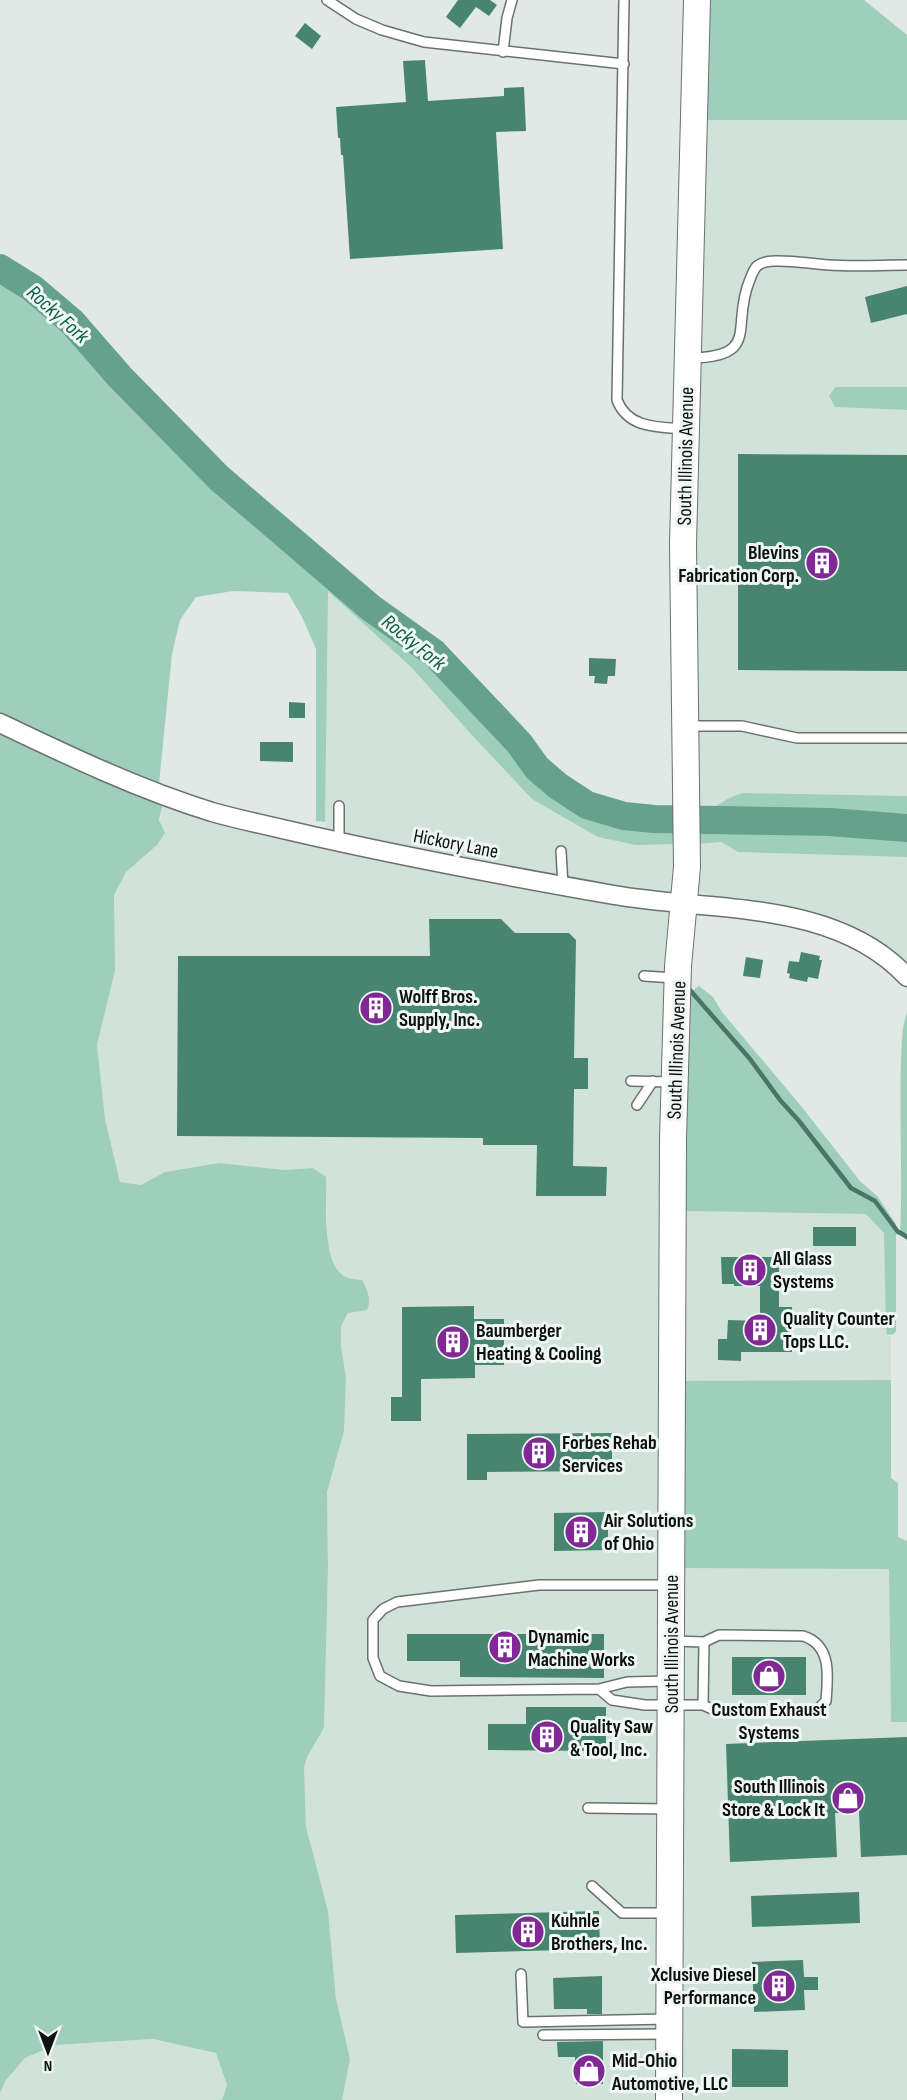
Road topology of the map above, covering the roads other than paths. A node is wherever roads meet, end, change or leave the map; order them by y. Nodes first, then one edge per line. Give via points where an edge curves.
1 (327, 0) edge
2 (512, 0) edge
3 (624, 0) edge
4 (697, 0) edge
5 (503, 52) junction
6 (624, 64) junction
7 (907, 265) edge
8 (687, 358) junction
9 (686, 429) junction
10 (0, 723) edge
11 (686, 726) junction
12 (907, 738) edge
13 (339, 806) dead end
14 (339, 842) junction
15 (561, 851) dead end
16 (563, 886) junction
17 (684, 903) junction
18 (644, 976) dead end
19 (907, 977) edge
20 (678, 978) junction
21 (631, 1081) dead end
22 (664, 1081) junction
23 (637, 1105) dead end
24 (672, 1585) junction
25 (671, 1641) junction
26 (704, 1642) junction
27 (598, 1689) junction
28 (671, 1693) junction
29 (703, 1706) junction
30 (588, 1808) dead end
31 (670, 1809) junction
32 (592, 1886) dead end
33 (670, 1913) junction
34 (521, 1974) dead end
35 (669, 2026) junction
36 (543, 2035) dead end
37 (669, 2100) edge

1 - 5 lane via 381,30 424,42
2 - 5 lane
3 - 6 lane
4 - 8 main road, South Illinois Avenue
5 - 6 lane
6 - 9 lane via 617,400 621,410 640,423
7 - 8 lane via 764,262 752,272 746,289 741,331 734,347 720,356
8 - 9 main road, South Illinois Avenue
9 - 11 main road, South Illinois Avenue via 683,544
10 - 14 street, Hickory Lane via 105,772 190,805
11 - 12 lane via 742,726 797,738
11 - 17 main road, South Illinois Avenue
13 - 14 lane
14 - 16 street, Hickory Lane
15 - 16 lane
16 - 17 street, Hickory Lane
17 - 19 street, Hickory Lane via 785,916 829,928 880,953
17 - 20 main road, South Illinois Avenue
18 - 20 lane
20 - 22 main road, South Illinois Avenue
21 - 22 lane
22 - 23 lane
22 - 24 main road, South Illinois Avenue
24 - 25 main road, South Illinois Avenue
24 - 27 lane via 539,1585 397,1602 373,1620 373,1658 380,1676 399,1686 431,1690
25 - 26 lane
25 - 28 main road, South Illinois Avenue
26 - 29 lane
26 - 29 lane via 719,1635 803,1636 815,1641 827,1659 826,1701 814,1710 714,1710
27 - 28 lane via 627,1682
27 - 28 lane via 612,1700 645,1705
28 - 29 lane
28 - 31 main road, South Illinois Avenue
30 - 31 lane
31 - 33 main road, South Illinois Avenue
32 - 33 lane via 622,1913
33 - 35 main road, South Illinois Avenue
34 - 35 lane via 523,2022
35 - 36 lane
35 - 37 main road, South Illinois Avenue

